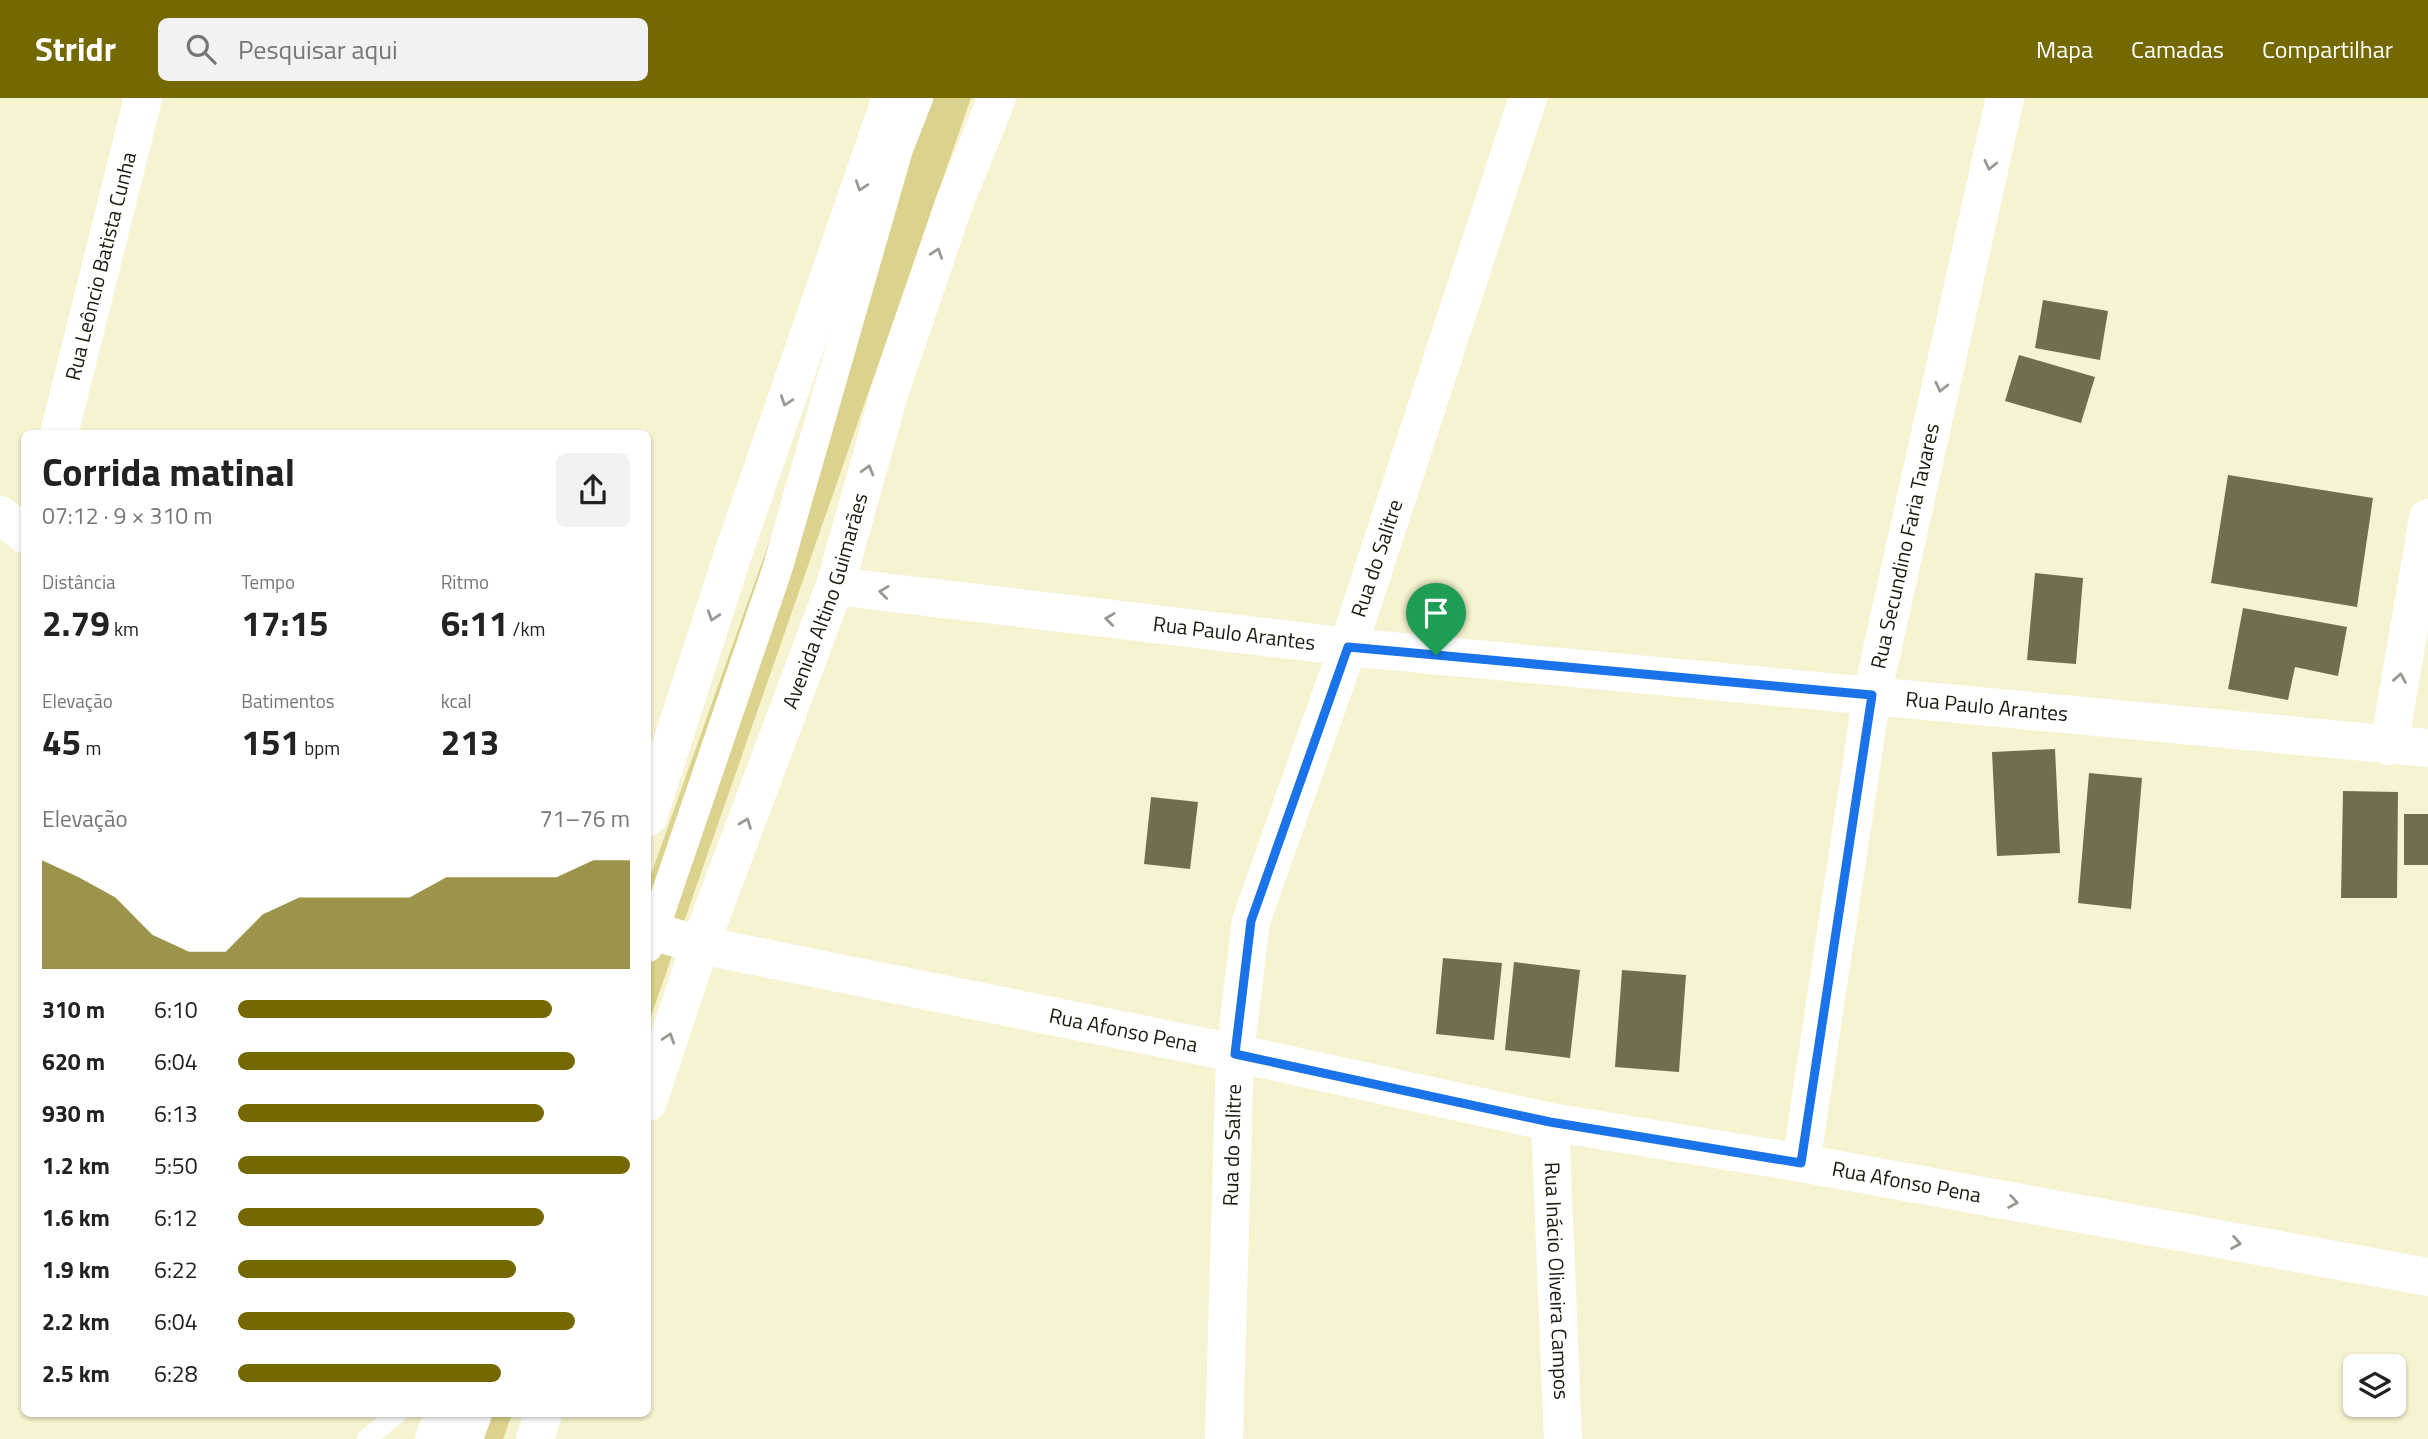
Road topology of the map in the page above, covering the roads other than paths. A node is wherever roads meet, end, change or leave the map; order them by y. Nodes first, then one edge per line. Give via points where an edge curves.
1 (143, 98) edge
2 (891, 98) edge
3 (918, 98) edge
4 (997, 98) edge
5 (1528, 98) edge
6 (2005, 98) edge
7 (60, 430) edge
8 (0, 515) edge
9 (2428, 518) edge
10 (21, 532) edge
11 (835, 586) junction
12 (1348, 647) junction
13 (1872, 695) junction
14 (2389, 746) junction
15 (2428, 748) edge
16 (651, 808) edge
17 (651, 930) edge
18 (651, 936) edge
19 (700, 945) junction
20 (1235, 1054) junction
21 (651, 1093) edge
22 (1550, 1122) junction
23 (1801, 1163) junction
24 (2428, 1278) edge
25 (393, 1417) edge
26 (442, 1417) edge
27 (476, 1417) edge
28 (542, 1417) edge
29 (366, 1439) edge
30 (434, 1439) edge
31 (468, 1439) edge
32 (535, 1439) edge
33 (1224, 1439) edge
34 (1563, 1439) edge

1 - 7 street, Rua Leôncio Batista Cunha
2 -> 16 street via 733,554
3 - 17 street via 898,149 777,570
11 -> 4 street, Avenida Altino Guimarães via 890,391 955,201
5 - 12 street, Rua do Salitre
6 -> 13 street, Rua Secundino Faria Tavares
8 - 10 street
14 -> 9 street
12 -> 11 street, Rua Paulo Arantes
19 -> 11 street, Avenida Altino Guimarães
12 - 13 street, Rua Paulo Arantes
12 - 20 street, Rua do Salitre via 1251,921
13 - 14 street, Rua Paulo Arantes
13 - 23 street, Rua Secundino Faria Tavares
14 - 15 street, Rua Paulo Arantes
18 - 19 street, Rua Afonso Pena
19 - 20 street, Rua Afonso Pena
21 -> 19 street, Avenida Altino Guimarães
20 - 22 street, Rua Afonso Pena
20 - 33 street, Rua do Salitre
22 - 23 street, Rua Afonso Pena
22 - 34 street, Rua Inácio Oliveira Campos
23 -> 24 street, Rua Afonso Pena
25 - 29 lane
26 - 30 street
27 - 31 street
28 - 32 street

